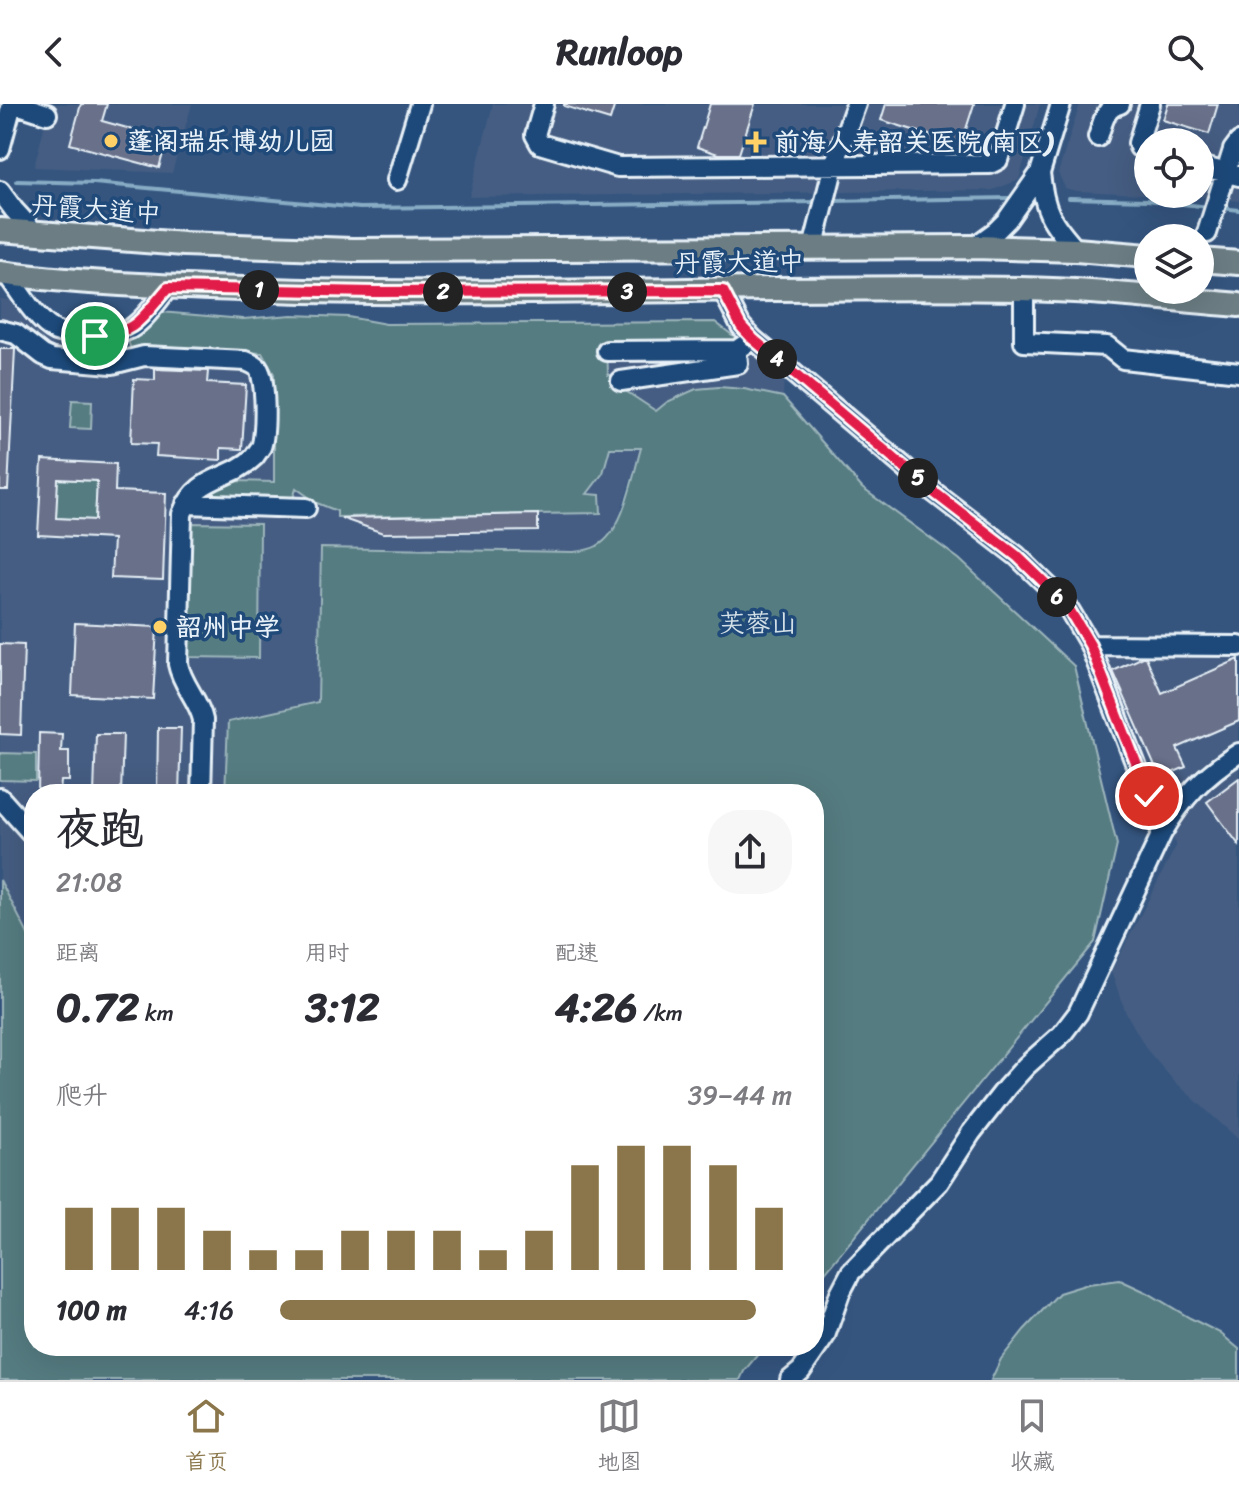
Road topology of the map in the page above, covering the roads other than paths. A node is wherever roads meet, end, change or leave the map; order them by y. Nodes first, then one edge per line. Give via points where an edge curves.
1 (14, 104) edge
2 (420, 104) edge
3 (544, 104) edge
4 (856, 104) edge
5 (1015, 104) edge
6 (1061, 104) edge
7 (1121, 104) edge
8 (1148, 108) edge
9 (47, 114) dead end
10 (1142, 128) edge
11 (1098, 137) dead end
12 (1239, 142) edge
13 (0, 149) edge
14 (834, 165) junction
15 (1040, 173) junction
16 (397, 180) dead end
17 (1228, 180) edge
18 (0, 191) edge
19 (1211, 224) edge
20 (0, 230) edge
21 (36, 234) junction
22 (974, 247) junction
23 (813, 248) junction
24 (1076, 250) junction
25 (1134, 255) edge
26 (1214, 261) edge
27 (1239, 263) edge
28 (4, 274) edge
29 (168, 288) junction
30 (1024, 289) junction
31 (723, 291) junction
32 (1239, 305) edge
33 (0, 330) edge
34 (81, 335) junction
35 (753, 339) junction
36 (737, 350) junction
37 (607, 351) dead end
38 (79, 362) junction
39 (1239, 372) edge
40 (621, 381) dead end
41 (186, 504) junction
42 (306, 508) dead end
43 (1090, 645) junction
44 (1239, 646) edge
45 (1239, 753) edge
46 (201, 784) edge
47 (0, 798) edge
48 (24, 825) edge
49 (1162, 833) junction
50 (824, 1338) edge
51 (812, 1356) edge
52 (790, 1380) edge

1 - 9 street
1 - 13 street
2 - 16 street
3 - 14 street via 535,135 540,144 618,167
4 - 14 street
5 - 14 street via 993,164
6 - 15 street
7 - 8 street
7 - 11 street via 1106,112
8 - 10 street
12 - 17 street
14 - 23 street
15 - 22 street via 1007,220
15 - 24 street via 1045,206
17 - 19 street
18 - 21 street
20 - 21 main road, 丹霞大道中
21 - 23 main road, 丹霞大道中 via 352,250
22 - 23 main road, 丹霞大道中
22 - 24 main road, 丹霞大道中
24 - 25 main road, 丹霞大道中
26 - 27 main road
28 - 29 main road, 丹霞大道中
28 - 34 street via 47,324
29 - 31 main road, 丹霞大道中
29 - 34 street via 128,330
30 - 31 main road, 丹霞大道中
30 - 32 main road, 丹霞大道中
30 - 39 street via 1024,342 1107,346 1123,359
31 - 35 street
33 - 38 street via 16,334 52,359
34 - 38 street
35 - 36 street
35 - 43 street via 1017,556 1070,611
36 - 37 street
36 - 40 street via 738,364
38 - 41 street via 112,364 144,356 246,361 257,366 265,387 262,445 255,457 200,487
41 - 42 street
41 - 46 street via 180,528 178,664 201,709
43 - 44 street
43 - 49 street
45 - 49 street via 1197,785
47 - 48 street
49 - 50 street via 1078,1013 1007,1087 939,1182 851,1272
51 - 52 street

